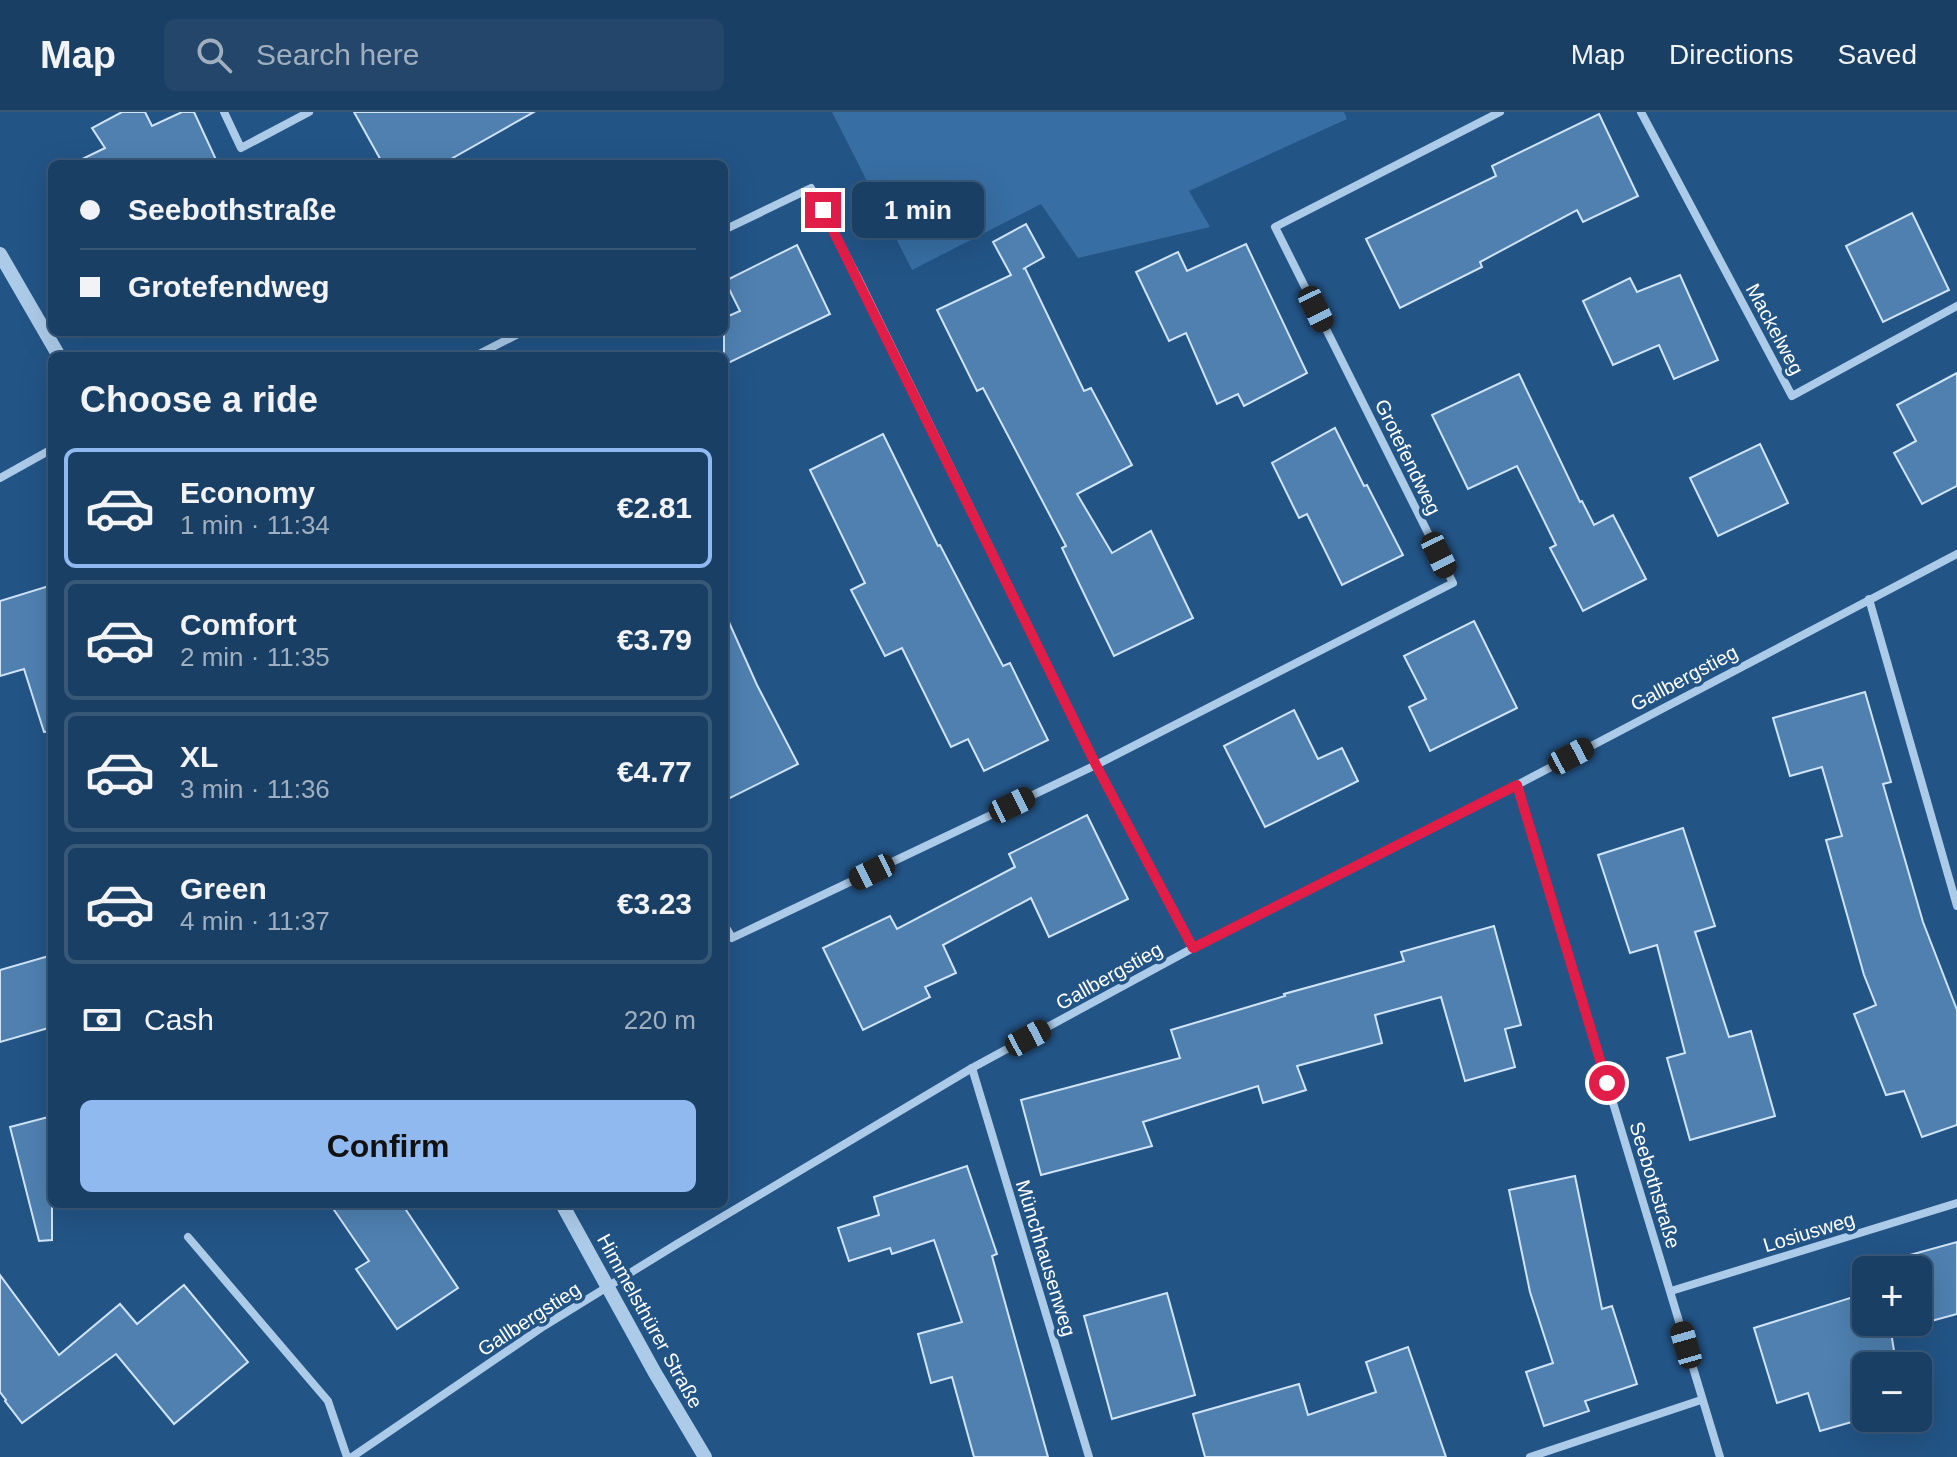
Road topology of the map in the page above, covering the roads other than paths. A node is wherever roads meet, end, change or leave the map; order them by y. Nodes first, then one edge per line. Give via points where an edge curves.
1 (224, 112) edge
2 (309, 112) edge
3 (1500, 112) edge
4 (1641, 112) edge
5 (728, 228) edge
6 (0, 254) edge
7 (1957, 306) edge
8 (514, 336) edge
9 (57, 352) edge
10 (483, 352) edge
11 (48, 451) edge
12 (0, 478) edge
13 (1957, 554) edge
14 (1869, 599) junction
15 (1096, 765) junction
16 (1517, 785) junction
17 (1957, 906) edge
18 (728, 931) edge
19 (1193, 948) junction
20 (972, 1068) junction
21 (1957, 1203) edge
22 (564, 1208) edge
23 (188, 1237) dead end
24 (608, 1287) junction
25 (1671, 1291) junction
26 (1701, 1400) junction
27 (350, 1457) edge
28 (705, 1457) edge
29 (1089, 1457) edge
30 (1530, 1457) edge
31 (1720, 1457) edge

1 - 2 street via 241,148
3 - 15 street, Grotefendweg via 1275,227 1453,583
4 - 7 street, Mackelweg via 1792,396
5 - 15 street via 811,188
6 - 9 street
8 - 10 street
11 - 12 street
13 - 14 street, Gallbergstieg
14 - 16 street, Gallbergstieg
14 - 17 street
15 - 18 street, Grotefendweg via 732,938
15 - 19 street
16 - 19 street, Gallbergstieg
16 - 25 street, Seebothstraße
19 - 20 street, Gallbergstieg
20 - 24 street, Gallbergstieg
20 - 29 street, Münchhausenweg
21 - 25 street, Losiusweg
22 - 24 street, Himmelsthürer Straße
23 - 27 street, Gallbergstieg via 328,1401
24 - 27 street, Gallbergstieg
24 - 28 street, Himmelsthürer Straße
25 - 26 street, Seebothstraße
26 - 30 street
26 - 31 street, Seebothstraße

